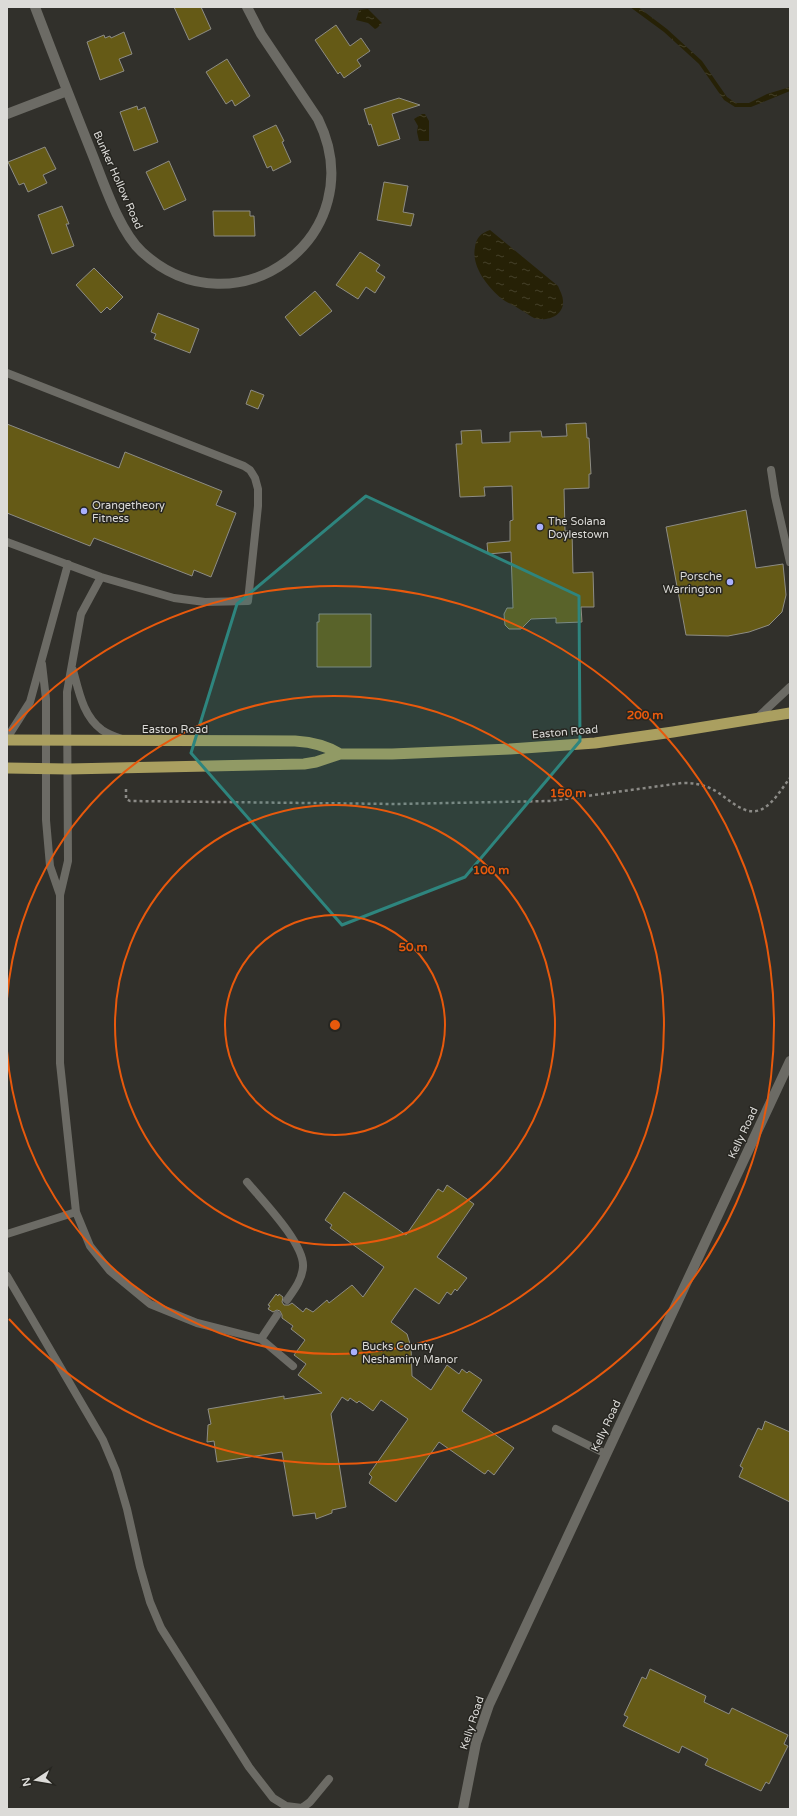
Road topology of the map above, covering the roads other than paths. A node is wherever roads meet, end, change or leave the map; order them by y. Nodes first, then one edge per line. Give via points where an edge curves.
1 (35, 7) edge
2 (247, 7) edge
3 (67, 91) junction
4 (7, 114) edge
5 (7, 373) edge
6 (771, 470) dead end
7 (7, 542) edge
8 (790, 562) edge
9 (68, 564) junction
10 (101, 577) junction
11 (42, 664) junction
12 (72, 668) junction
13 (790, 687) edge
14 (790, 713) edge
15 (756, 719) junction
16 (7, 739) edge
17 (46, 740) junction
18 (67, 741) junction
19 (126, 741) junction
20 (340, 754) junction
21 (7, 768) edge
22 (46, 768) junction
23 (68, 769) junction
24 (60, 895) junction
25 (790, 1060) edge
26 (247, 1182) dead end
27 (76, 1212) junction
28 (7, 1234) edge
29 (7, 1276) edge
30 (287, 1300) dead end
31 (277, 1314) dead end
32 (261, 1339) junction
33 (293, 1366) dead end
34 (556, 1429) dead end
35 (606, 1454) junction
36 (329, 1779) dead end
37 (463, 1809) edge

1 - 3 street, Bunker Hollow Road
2 - 3 street, Bunker Hollow Road via 261,34 318,119 325,132 332,161 332,184 320,223 312,236 297,254 258,278 222,284 198,281 159,266 141,252 124,227
3 - 4 street
5 - 10 lane via 235,462 250,470 255,478 258,506 248,601 205,602 174,598
6 - 8 lane
7 - 9 lane
9 - 10 lane
9 - 11 lane
10 - 12 lane via 81,614
11 - 16 lane via 30,702
11 - 17 lane via 46,699
12 - 18 lane via 67,692
12 - 19 lane via 84,709 92,720 103,731
13 - 15 lane
14 - 15 highway, Easton Road
15 - 20 highway, Easton Road via 595,743 510,749
16 - 17 highway, Easton Road
17 - 18 highway, Easton Road
17 - 22 lane
18 - 19 highway, Easton Road
18 - 23 lane
19 - 20 highway, Easton Road via 312,742
20 - 23 highway, Easton Road via 304,764
21 - 22 highway, Easton Road
22 - 23 highway, Easton Road
22 - 24 lane via 46,820 50,866
23 - 24 lane via 68,862
24 - 27 lane via 60,1064
25 - 35 street, Kelly Road
26 - 30 lane via 294,1239 301,1253 303,1267 299,1283
27 - 28 lane
27 - 32 lane via 90,1246 105,1265 150,1304 197,1323
29 - 36 lane via 104,1440 127,1509 150,1602 161,1628 249,1767 273,1798 286,1806 302,1808
31 - 32 lane
32 - 33 lane
34 - 35 lane
35 - 37 street, Kelly Road via 489,1705 476,1743

